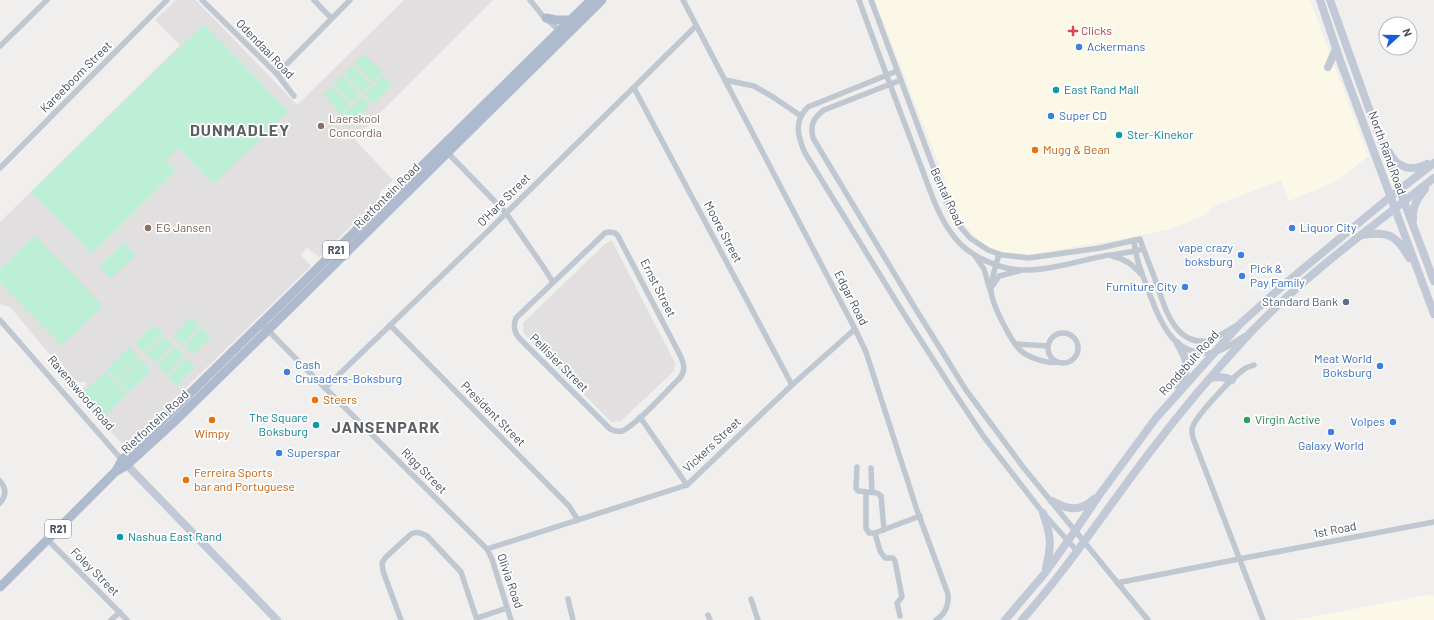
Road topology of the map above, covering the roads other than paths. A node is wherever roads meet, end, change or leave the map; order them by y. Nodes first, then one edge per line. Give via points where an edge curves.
1 (47, 0) edge
2 (167, 0) edge
3 (202, 0) edge
4 (314, 0) edge
5 (350, 0) edge
6 (530, 0) edge
7 (591, 0) edge
8 (602, 0) edge
9 (683, 0) edge
10 (859, 0) edge
11 (871, 0) edge
12 (1330, 0) edge
13 (1321, 1) edge
14 (331, 18) junction
15 (546, 18) junction
16 (571, 20) junction
17 (696, 26) junction
18 (563, 34) junction
19 (0, 46) edge
20 (1336, 49) junction
21 (1328, 67) dead end
22 (897, 70) junction
23 (276, 74) junction
24 (885, 75) junction
25 (725, 80) junction
26 (901, 80) junction
27 (889, 85) junction
28 (634, 88) junction
29 (294, 96) dead end
30 (801, 116) junction
31 (1378, 132) junction
32 (445, 149) junction
33 (1434, 162) edge
34 (0, 168) edge
35 (1434, 178) edge
36 (1400, 190) junction
37 (1390, 197) junction
38 (1404, 202) junction
39 (1395, 209) junction
40 (506, 213) junction
41 (1414, 227) junction
42 (1361, 236) junction
43 (1137, 239) junction
44 (1144, 249) junction
45 (1134, 251) junction
46 (999, 254) junction
47 (975, 255) junction
48 (1108, 255) junction
49 (321, 265) junction
50 (996, 265) junction
51 (1023, 270) junction
52 (328, 272) junction
53 (1144, 278) junction
54 (1420, 278) junction
55 (1434, 281) edge
56 (553, 282) junction
57 (991, 291) junction
58 (1434, 314) edge
59 (0, 320) edge
60 (1240, 324) junction
61 (390, 325) junction
62 (265, 327) junction
63 (855, 329) junction
64 (1251, 332) junction
65 (1016, 344) junction
66 (1178, 344) junction
67 (1048, 346) junction
68 (1214, 353) junction
69 (1057, 362) junction
70 (1254, 365) dead end
71 (1210, 378) junction
72 (1232, 380) junction
73 (792, 385) junction
74 (325, 388) junction
75 (1173, 398) junction
76 (640, 417) junction
77 (125, 462) junction
78 (857, 466) dead end
79 (871, 468) dead end
80 (0, 481) edge
81 (687, 485) junction
82 (869, 492) junction
83 (1100, 494) junction
84 (1052, 501) junction
85 (0, 504) edge
86 (1042, 513) junction
87 (920, 516) junction
88 (578, 520) junction
89 (1434, 522) edge
90 (884, 530) junction
91 (1076, 531) junction
92 (875, 533) junction
93 (48, 540) junction
94 (1068, 541) junction
95 (1085, 541) junction
96 (487, 549) junction
97 (1077, 551) junction
98 (1239, 559) junction
99 (1045, 573) junction
100 (1118, 583) junction
101 (0, 587) edge
102 (751, 598) dead end
103 (568, 599) dead end
104 (508, 608) junction
105 (120, 612) junction
106 (900, 616) dead end
107 (477, 619) edge
108 (111, 620) edge
109 (127, 620) edge
110 (277, 620) edge
111 (401, 620) edge
112 (510, 620) edge
113 (573, 620) edge
114 (758, 620) edge
115 (936, 620) edge
116 (1005, 620) edge
117 (1022, 620) edge
118 (1148, 620) edge
119 (1263, 620) edge

1 - 19 street
2 - 34 street, Kareeboom Street
3 - 23 street, Odendaal Road
4 - 14 street
5 - 14 street
6 - 15 street
7 - 16 main road, Rietfontein Road / R21
8 - 18 main road, Rietfontein Road / R21
9 - 17 street, Edgar Road
10 - 24 street, Bental Road
11 - 22 street, Bental Road
12 - 31 main road, North Rand Road
13 - 20 main road, North Rand Road
14 - 23 street
15 - 16 main road
15 - 18 street
16 - 18 main road, Rietfontein Road / R21
17 - 25 street, Edgar Road
17 - 28 street, O'Hare Street
18 - 32 main road, Rietfontein Road / R21
20 - 21 main road
20 - 37 main road, North Rand Road
22 - 24 street
22 - 26 street, Bental Road
23 - 29 street, Odendaal Road
24 - 27 street, Bental Road
24 - 30 street via 808,107
25 - 30 street via 754,86
25 - 63 street, Edgar Road
26 - 27 street
26 - 46 street, Bental Road via 953,216 970,238
27 - 47 street, Bental Road via 947,228 960,245
27 - 84 street via 818,114 811,126 813,138 958,376 1023,468
28 - 40 street, O'Hare Street
28 - 73 street, Moore Street
30 - 86 street via 798,132 812,164 940,372 984,437
31 - 33 main road via 1392,157 1402,166 1415,169
31 - 36 main road, North Rand Road
32 - 40 street
32 - 49 main road, Rietfontein Road / R21
32 - 52 main road, Rietfontein Road / R21
33 - 36 main road, Rondebult Road
35 - 38 main road
35 - 41 main road via 1416,200 1412,214
36 - 37 main road, Rondebult Road
36 - 38 main road, North Rand Road
37 - 39 main road, North Rand Road
37 - 60 main road, Rondebult Road
38 - 39 main road
38 - 41 main road, North Rand Road
39 - 42 main road
39 - 54 main road, North Rand Road
40 - 56 street
40 - 61 street, O'Hare Street
41 - 55 main road, North Rand Road
42 - 54 main road via 1382,234 1394,237 1404,249
42 - 64 main road via 1295,290
43 - 44 street
43 - 45 street
43 - 46 street, Bental Road via 1100,248 1028,258
44 - 45 street, Bental Road
44 - 60 street via 1172,321 1186,338 1205,341
45 - 48 street, Bental Road
45 - 53 street
46 - 50 street
47 - 50 street, Bental Road
47 - 57 street via 984,269
48 - 51 street, Bental Road via 1054,267
48 - 53 street via 1132,264
49 - 52 main road
49 - 62 main road, Rietfontein Road / R21
50 - 51 street, Bental Road
50 - 57 street
51 - 57 street via 999,276
52 - 62 main road, Rietfontein Road / R21
53 - 66 street via 1160,319
54 - 58 main road, North Rand Road
56 - 76 street, Pellisier Street via 516,318 514,329 517,335 610,430 622,430
56 - 76 street, Ernst Street via 605,233 611,232 618,236 684,363 680,378
57 - 65 street via 1000,318
59 - 77 street, Ravenswood Road
60 - 68 main road, Rondebult Road
61 - 74 street, O'Hare Street
61 - 88 street, President Street via 569,506
62 - 74 street, Rigg Street
62 - 77 main road, Rietfontein Road / R21
63 - 73 street, Vickers Street
63 - 87 street, Edgar Road via 874,375
64 - 68 street
64 - 71 main road
65 - 67 street
65 - 69 street via 1019,350 1043,362
66 - 68 street via 1192,352
66 - 75 main road via 1184,353 1187,368 1186,375
67 - 69 street via 1049,354
67 - 69 street via 1053,338 1061,333 1070,335 1077,341 1078,350 1074,359 1066,363
68 - 75 main road, Rondebult Road
70 - 72 street via 1246,368
71 - 72 main road via 1226,377
71 - 95 main road via 1150,452
72 - 98 street via 1203,411 1194,423 1192,432
73 - 81 street, Vickers Street
74 - 96 street, Rigg Street
75 - 83 main road, Rondebult Road
76 - 81 street
77 - 93 main road, Rietfontein Road / R21
77 - 110 main road, Ravenswood Road
78 - 82 street via 858,492
79 - 82 street
80 - 85 street via 6,494
81 - 88 street, Vickers Street
82 - 90 street via 879,494 881,498
82 - 92 street via 866,528 870,533
83 - 84 main road via 1085,506 1075,509 1062,507
83 - 91 main road, Rondebult Road
84 - 91 street
86 - 94 street
86 - 99 main road via 1051,542
87 - 90 street
87 - 115 street, Edgar Road via 948,594 948,605 944,614
88 - 96 street, Vickers Street
89 - 98 street, 1st Road
90 - 92 street
91 - 94 main road, Rondebult Road
91 - 95 street
92 - 106 street via 882,554 885,558 893,558 895,561 902,597 897,603
93 - 101 main road, Rietfontein Road / R21
93 - 105 street, Foley Street
94 - 97 street
94 - 99 main road, Rondebult Road
95 - 97 main road
95 - 100 street
96 - 104 street, Olivia Road
97 - 117 main road via 1051,587
98 - 100 street, 1st Road
98 - 119 street
99 - 116 main road, Rondebult Road
100 - 118 street
102 - 114 street
103 - 113 street
104 - 107 street
104 - 112 street, Olivia Road
105 - 108 street
105 - 109 street, Foley Street
107 - 111 street via 461,572 427,536 415,532 382,563

